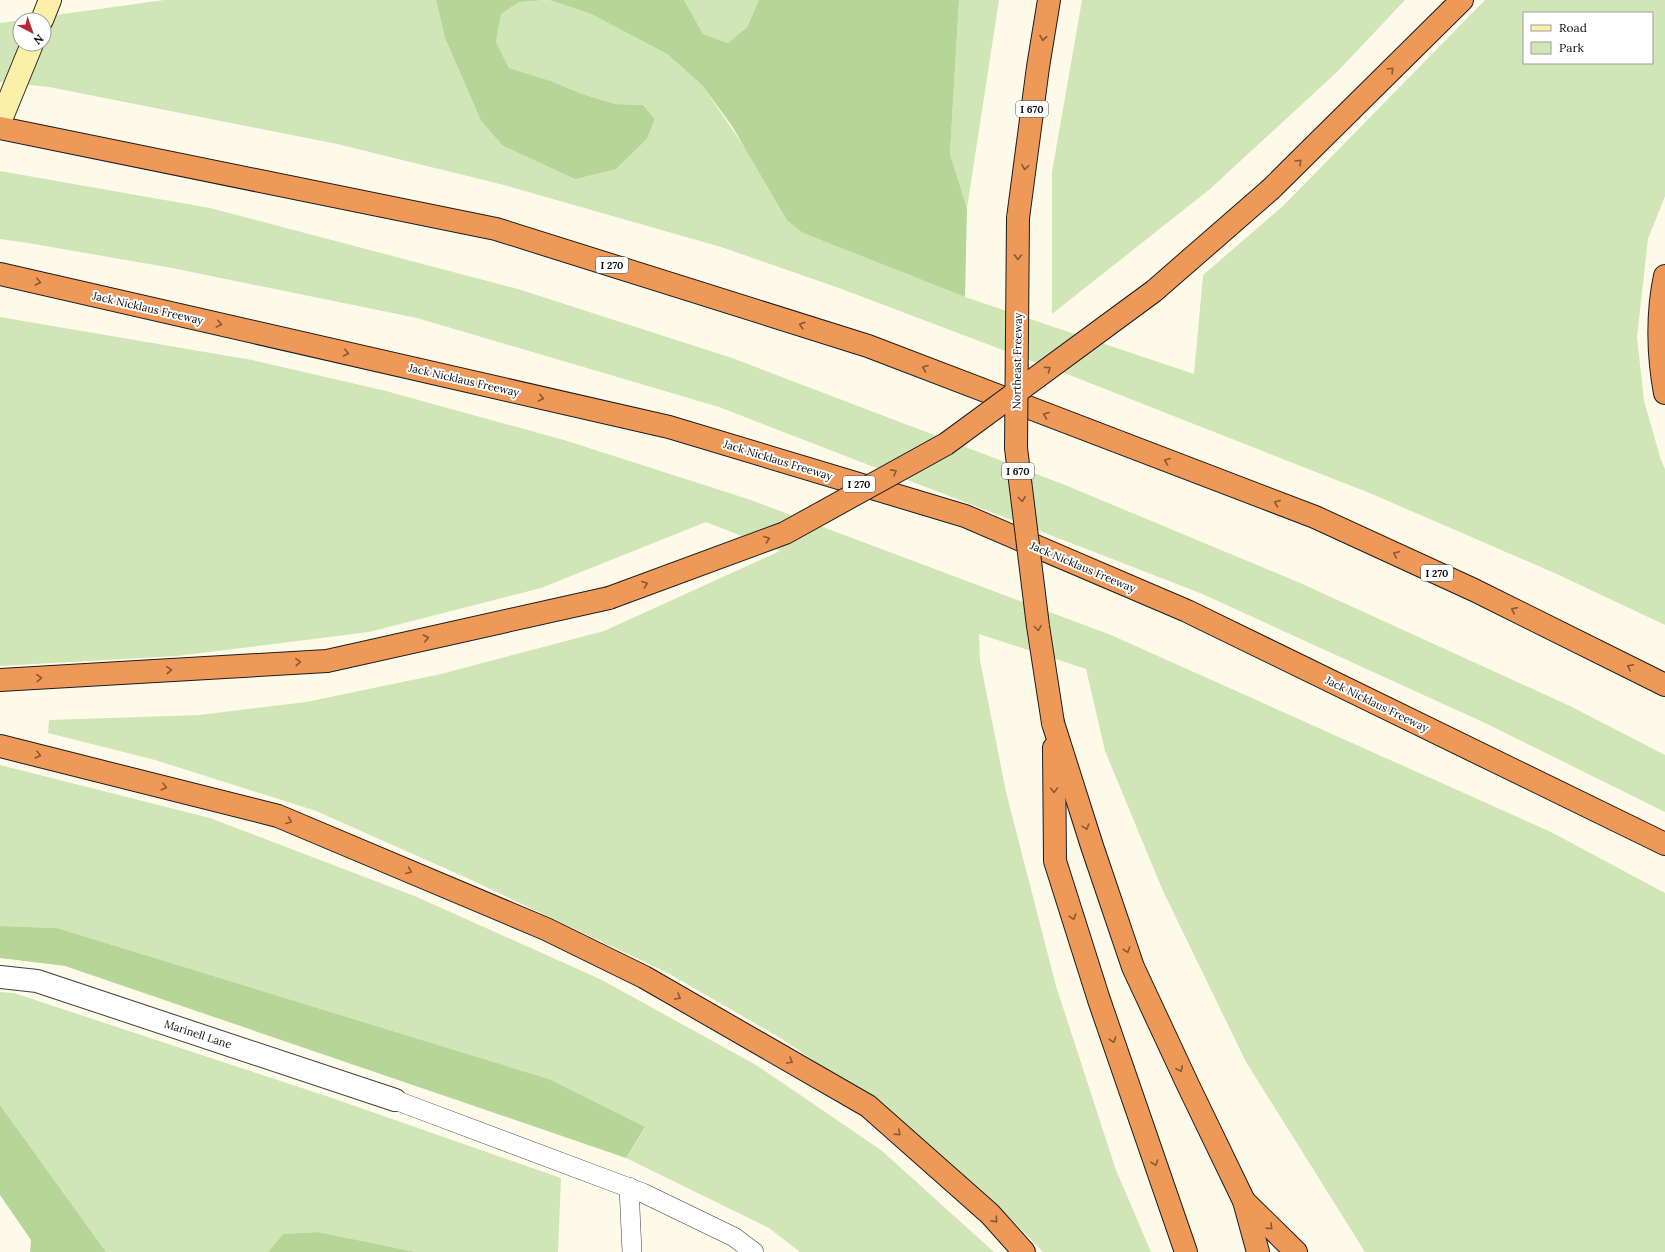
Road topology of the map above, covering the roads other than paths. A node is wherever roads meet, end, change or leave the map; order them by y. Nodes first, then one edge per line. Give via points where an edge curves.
1 (50, 0) edge
2 (1049, 0) edge
3 (1462, 0) edge
4 (45, 12) edge
5 (29, 52) edge
6 (0, 122) edge
7 (0, 128) edge
8 (0, 274) edge
9 (1665, 276) edge
10 (1665, 393) edge
11 (0, 680) edge
12 (1665, 684) edge
13 (1053, 723) junction
14 (0, 746) edge
15 (1665, 844) edge
16 (0, 977) edge
17 (395, 1100) joint
18 (629, 1188) junction
19 (1244, 1202) junction
20 (632, 1252) edge
21 (754, 1252) edge
22 (1024, 1252) edge
23 (1186, 1252) edge
24 (1258, 1252) edge
25 (1296, 1252) edge

1 - 4 main road
2 -> 13 highway, Northeast Freeway / I 670, bridge via 1018,218 1016,448
11 -> 3 highway, bridge via 327,661 609,598 785,532 946,444 1154,291 1271,189
5 - 6 main road
12 -> 7 highway, I 270 via 1474,590 1315,517 868,346 496,229
8 -> 15 highway, Jack Nicklaus Freeway / I 270 via 669,427 964,516 1187,611
9 - 10 highway via 1660,327 1661,374
13 -> 19 highway via 1133,967
13 -> 23 highway via 1055,861 1099,1000
14 -> 22 highway via 278,816 546,929 644,977 868,1106 990,1214
16 - 17 street, Marinell Lane via 37,981
17 - 18 lane
18 - 20 lane
18 - 21 lane via 734,1237
19 - 24 highway
19 -> 25 highway

